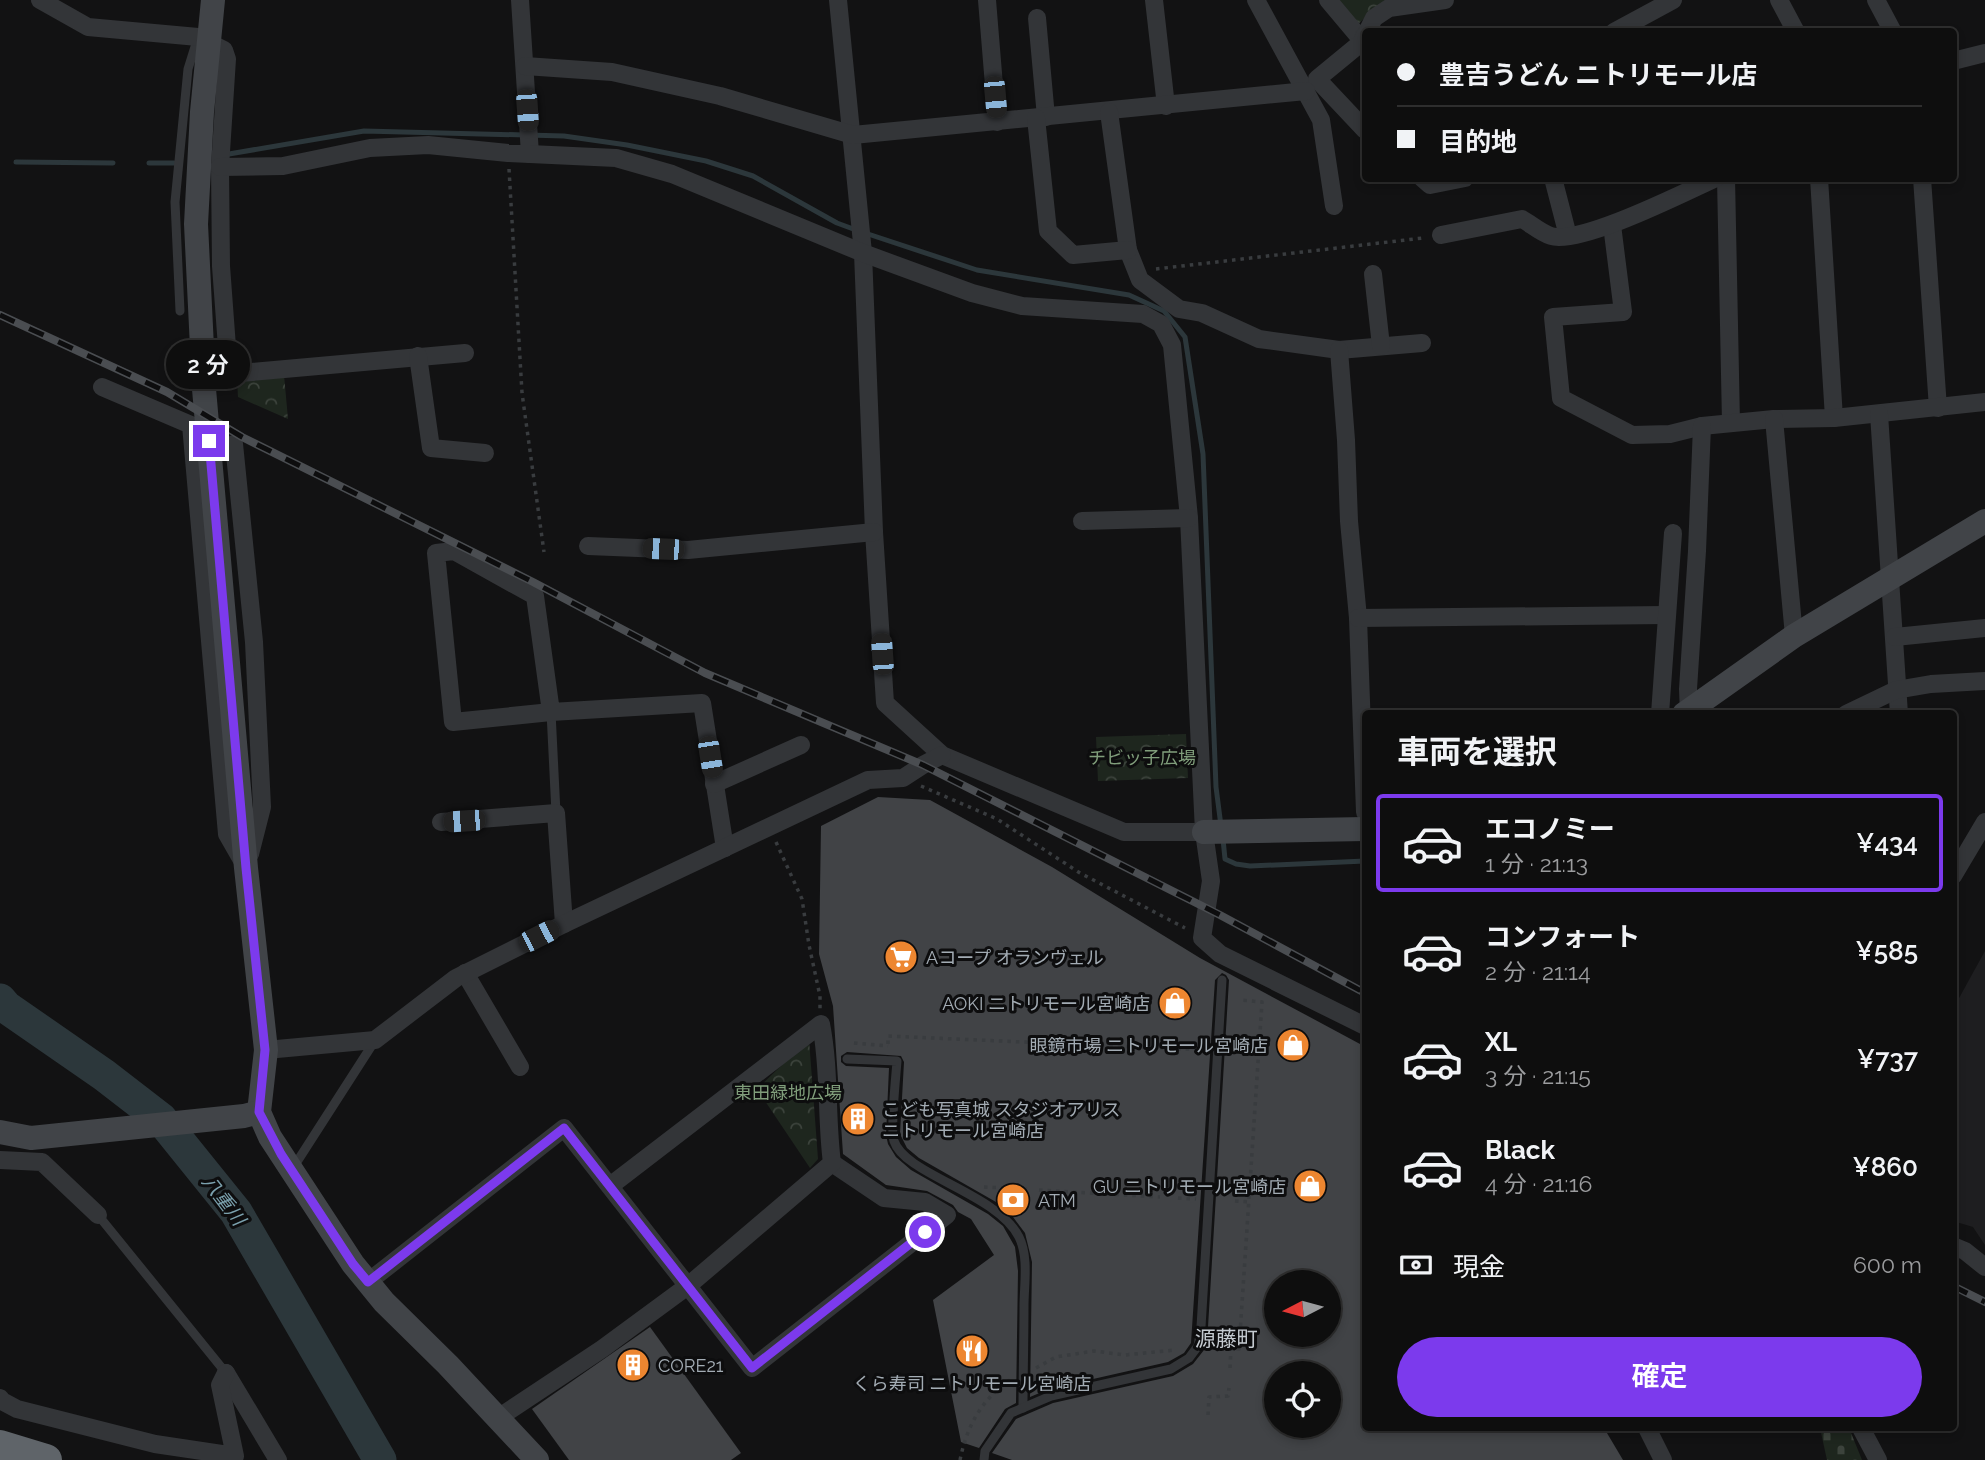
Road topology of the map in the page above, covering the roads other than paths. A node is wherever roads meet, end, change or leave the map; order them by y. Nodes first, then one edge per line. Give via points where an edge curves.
1 (40, 0) edge
2 (213, 0) edge
3 (520, 0) edge
4 (838, 0) edge
5 (987, 0) edge
6 (1154, 0) edge
7 (1256, 0) edge
8 (1328, 0) edge
9 (1445, 0) edge
10 (1779, 0) edge
11 (1876, 0) edge
12 (1661, 3) edge
13 (1037, 18) dead end
14 (1370, 28) edge
15 (1620, 28) edge
16 (1792, 28) edge
17 (1891, 28) edge
18 (1362, 35) edge
19 (203, 39) junction
20 (1362, 41) edge
21 (1985, 53) edge
22 (1957, 60) edge
23 (525, 66) junction
24 (1306, 91) junction
25 (1166, 106) junction
26 (1108, 112) junction
27 (1041, 118) junction
28 (997, 122) junction
29 (1362, 127) edge
30 (853, 135) junction
31 (530, 153) junction
32 (220, 167) junction
33 (1427, 182) edge
34 (1445, 182) edge
35 (1554, 182) edge
36 (1707, 182) edge
37 (1726, 182) edge
38 (1819, 182) edge
39 (1922, 182) edge
40 (1334, 206) dead end
41 (1612, 225) junction
42 (1441, 235) road end
43 (1568, 236) junction
44 (1128, 250) junction
45 (863, 253) junction
46 (1373, 274) dead end
47 (1179, 309) junction
48 (180, 311) dead end
49 (1161, 324) junction
50 (1422, 343) dead end
51 (1381, 346) junction
52 (1339, 349) junction
53 (465, 353) dead end
54 (418, 356) junction
55 (102, 387) dead end
56 (1985, 402) edge
57 (1938, 408) junction
58 (1879, 414) junction
59 (1834, 418) junction
60 (1774, 419) junction
61 (1731, 423) junction
62 (1702, 426) junction
63 (234, 444) dead end
64 (485, 453) dead end
65 (1189, 518) junction
66 (1082, 521) dead end
67 (1985, 521) edge
68 (874, 532) junction
69 (1673, 533) dead end
70 (588, 546) dead end
71 (1892, 579) junction
72 (1666, 615) junction
73 (1358, 618) junction
74 (1985, 628) edge
75 (1794, 636) junction
76 (1895, 637) junction
77 (1985, 681) edge
78 (1896, 690) junction
79 (1660, 710) edge
80 (1687, 710) edge
81 (1692, 710) edge
82 (1854, 710) edge
83 (1898, 710) edge
84 (551, 712) junction
85 (1362, 729) edge
86 (801, 745) dead end
87 (942, 755) junction
88 (714, 784) junction
89 (556, 813) junction
90 (441, 822) dead end
91 (1985, 822) edge
92 (1362, 829) edge
93 (1204, 832) junction
94 (725, 848) junction
95 (246, 868) junction
96 (1957, 869) edge
97 (564, 924) junction
98 (465, 974) junction
99 (1222, 980) dead end
100 (1362, 1025) edge
101 (375, 1040) junction
102 (265, 1050) junction
103 (847, 1059) dead end
104 (520, 1066) dead end
105 (251, 1114) junction
106 (3, 1138) edge
107 (0, 1160) edge
108 (832, 1163) junction
109 (291, 1171) junction
110 (610, 1186) junction
111 (97, 1215) joint
112 (1957, 1248) edge
113 (1985, 1267) edge
114 (368, 1282) junction
115 (689, 1285) junction
116 (226, 1373) junction
117 (0, 1398) edge
118 (1023, 1408) junction
119 (498, 1418) junction
120 (1648, 1431) edge
121 (1863, 1431) edge
122 (0, 1446) edge
123 (235, 1458) edge
124 (46, 1460) edge
125 (278, 1460) edge
126 (537, 1460) edge
127 (984, 1460) edge
128 (1663, 1460) edge
129 (1878, 1460) edge

1 - 19 street via 88,27
2 - 19 street
3 - 23 street
4 - 30 street
5 - 28 street
6 - 25 street
7 - 24 street
8 - 18 street
9 - 14 street via 1389,8 1374,18
10 - 16 street
11 - 17 street
12 - 15 street
13 - 27 street
19 - 32 street via 224,50 227,59
19 - 48 lane via 188,69 175,202
19 - 95 street via 197,238 204,389
20 - 29 street via 1318,79
21 - 22 street
23 - 30 street via 612,72 720,96
23 - 31 street
24 - 25 street
24 - 40 street via 1321,120
25 - 26 street
26 - 27 street
26 - 44 street
27 - 28 street
27 - 44 street via 1048,231 1073,255
28 - 30 street
30 - 45 street
31 - 32 street via 405,146 370,148 283,166
31 - 45 street via 616,158 672,174
32 - 54 street via 229,374
33 - 34 street
35 - 43 street
36 - 41 street
37 - 61 street
38 - 59 street
39 - 57 street
41 - 43 street
41 - 62 street via 1623,312 1553,317 1562,398 1632,435 1670,434
42 - 43 street via 1522,219 1552,236
44 - 47 street via 1140,280
45 - 49 street via 1022,306 1143,314
45 - 68 street
46 - 51 street
47 - 49 lane
47 - 52 street via 1202,313 1259,339
49 - 65 street via 1172,345
50 - 51 street
51 - 52 street
52 - 73 street
53 - 54 street
54 - 64 street via 431,448
55 - 95 street via 191,425 227,834
56 - 57 street
57 - 58 street
58 - 59 street
58 - 71 street
59 - 60 street
60 - 61 street
60 - 75 street
61 - 62 street
62 - 80 street
63 - 95 street via 254,642 262,807
65 - 66 street
65 - 93 street
67 - 71 street
68 - 70 street via 688,550
68 - 87 street via 885,703
69 - 72 street
71 - 75 street
71 - 76 street
72 - 73 street
72 - 79 street
73 - 85 street
74 - 76 street
75 - 81 street
76 - 78 street
77 - 78 street
78 - 82 street
78 - 83 street
84 - 84 street via 453,722 436,553 454,551 535,596
84 - 88 street via 702,703
84 - 89 lane
86 - 88 street
87 - 93 street via 1124,832
87 - 94 street via 903,778 868,780
88 - 94 street
89 - 90 street
89 - 97 street
91 - 96 street
92 - 93 street
93 - 100 street via 1210,881 1202,937 1220,954
94 - 97 street
95 - 102 street
97 - 98 street
98 - 101 street
98 - 104 street
99 - 118 lane via 1198,1346 1171,1369 1051,1396
101 - 102 street
101 - 109 lane
102 - 105 street
103 - 118 lane via 897,1061 893,1139 900,1152 982,1201 1004,1218 1019,1238 1025,1264
105 - 106 street
105 - 109 street
107 - 111 street via 42,1162
108 - 110 street via 821,1024
108 - 115 street
108 - 115 street via 884,1198 925,1202 947,1215 752,1368
109 - 114 street
110 - 114 street via 564,1128
110 - 115 street
111 - 116 lane
112 - 113 street
114 - 119 street
115 - 119 street
116 - 123 street via 220,1385
116 - 125 street
117 - 123 street via 17,1409 155,1444
118 - 127 lane via 1011,1413 985,1451
119 - 126 street
120 - 128 street
121 - 129 street
122 - 124 highway

